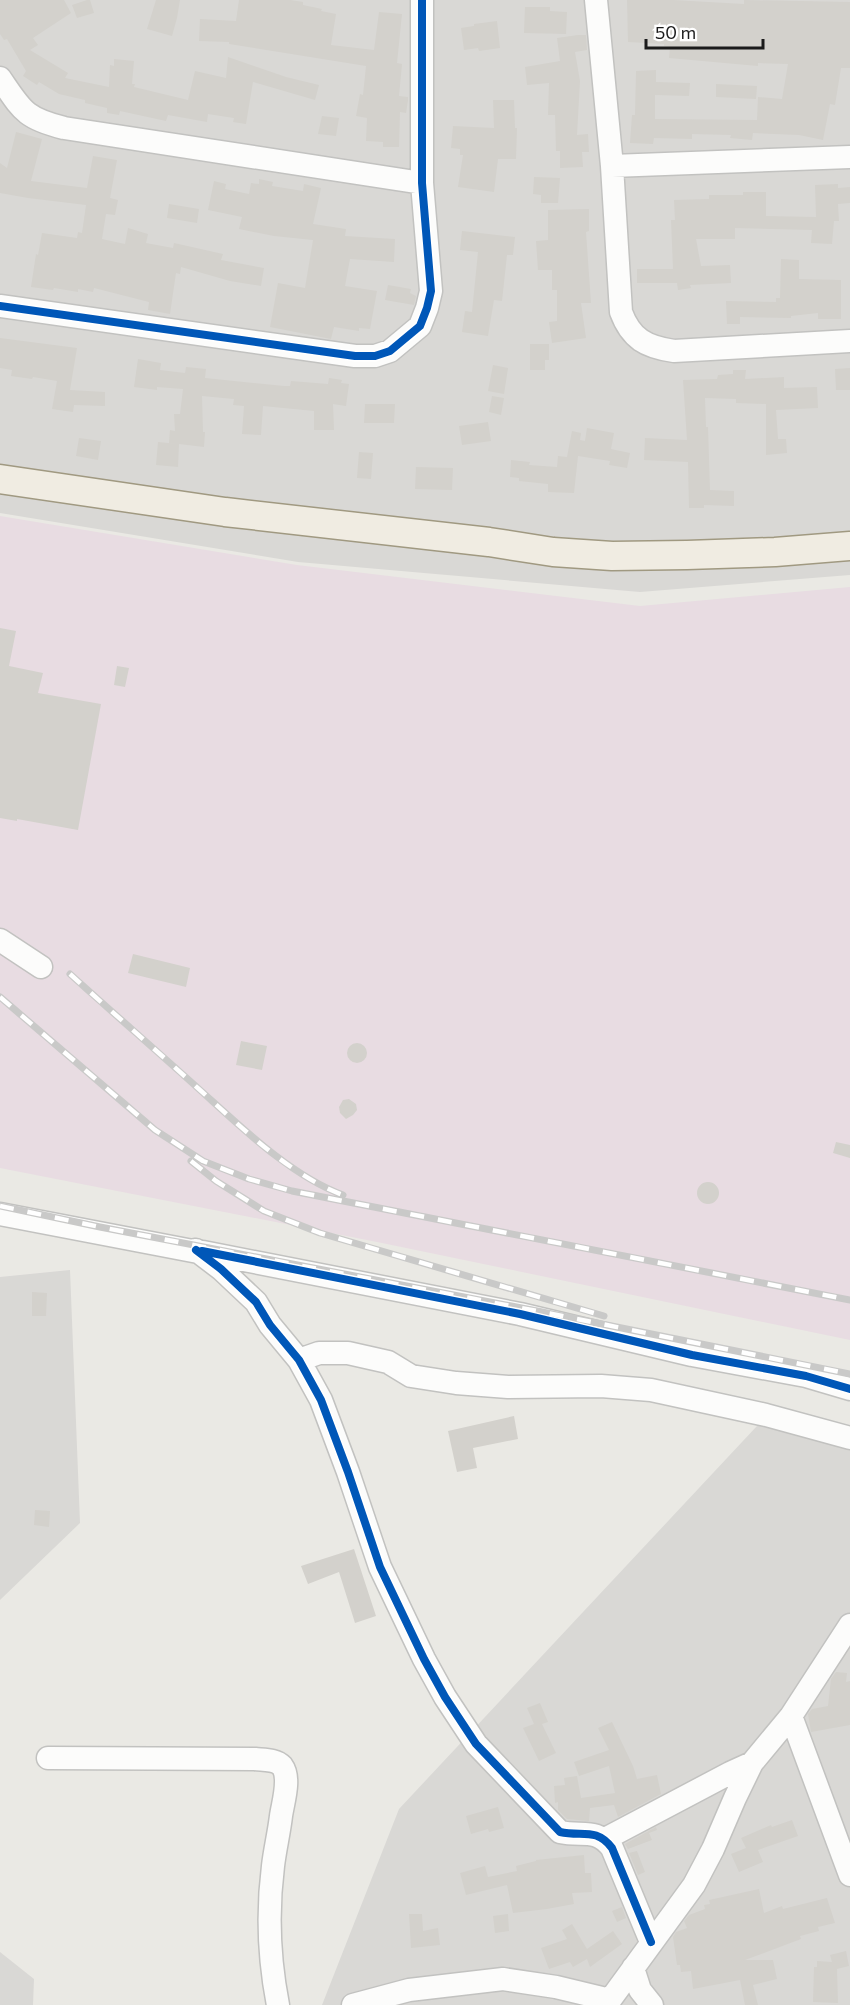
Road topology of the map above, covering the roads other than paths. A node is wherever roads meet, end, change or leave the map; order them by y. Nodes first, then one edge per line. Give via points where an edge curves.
1 (422, 0) edge
2 (596, 0) edge
3 (0, 78) edge
4 (850, 157) edge
5 (612, 166) junction
6 (422, 183) junction
7 (0, 306) edge
8 (850, 341) edge
9 (0, 479) edge
10 (850, 546) edge
11 (0, 940) edge
12 (41, 967) dead end
13 (0, 1214) edge
14 (198, 1252) junction
15 (299, 1360) junction
16 (850, 1389) edge
17 (850, 1438) edge
18 (850, 1625) edge
19 (791, 1716) junction
20 (48, 1758) dead end
21 (752, 1764) junction
22 (605, 1839) junction
23 (850, 1875) edge
24 (651, 1942) junction
25 (633, 1968) junction
26 (609, 2003) edge
27 (278, 2005) edge
28 (353, 2005) edge
29 (652, 2005) edge

1 - 6 street
2 - 5 street
3 - 6 street via 25,113 64,128
4 - 5 street
5 - 8 street via 621,312 638,339 655,348 674,351
6 - 7 street via 432,291 428,308 420,326 390,351 375,356
9 - 10 main road via 225,512 553,552 687,555
11 - 12 street
13 - 14 street
14 - 15 street via 256,1302
14 - 16 street via 520,1314
15 - 17 street via 319,1353 348,1353 388,1362 411,1376 456,1383 651,1390
15 - 22 street via 325,1410 380,1567 445,1697 476,1744 560,1832 595,1834
18 - 19 street
19 - 21 street
19 - 23 street
20 - 27 street via 255,1759 275,1761 282,1766 286,1778 268,1929
21 - 22 street
21 - 24 street via 694,1885
22 - 24 street
24 - 25 street
25 - 26 street
25 - 29 street via 640,1990
26 - 28 street via 556,1987 503,1979 409,1990

